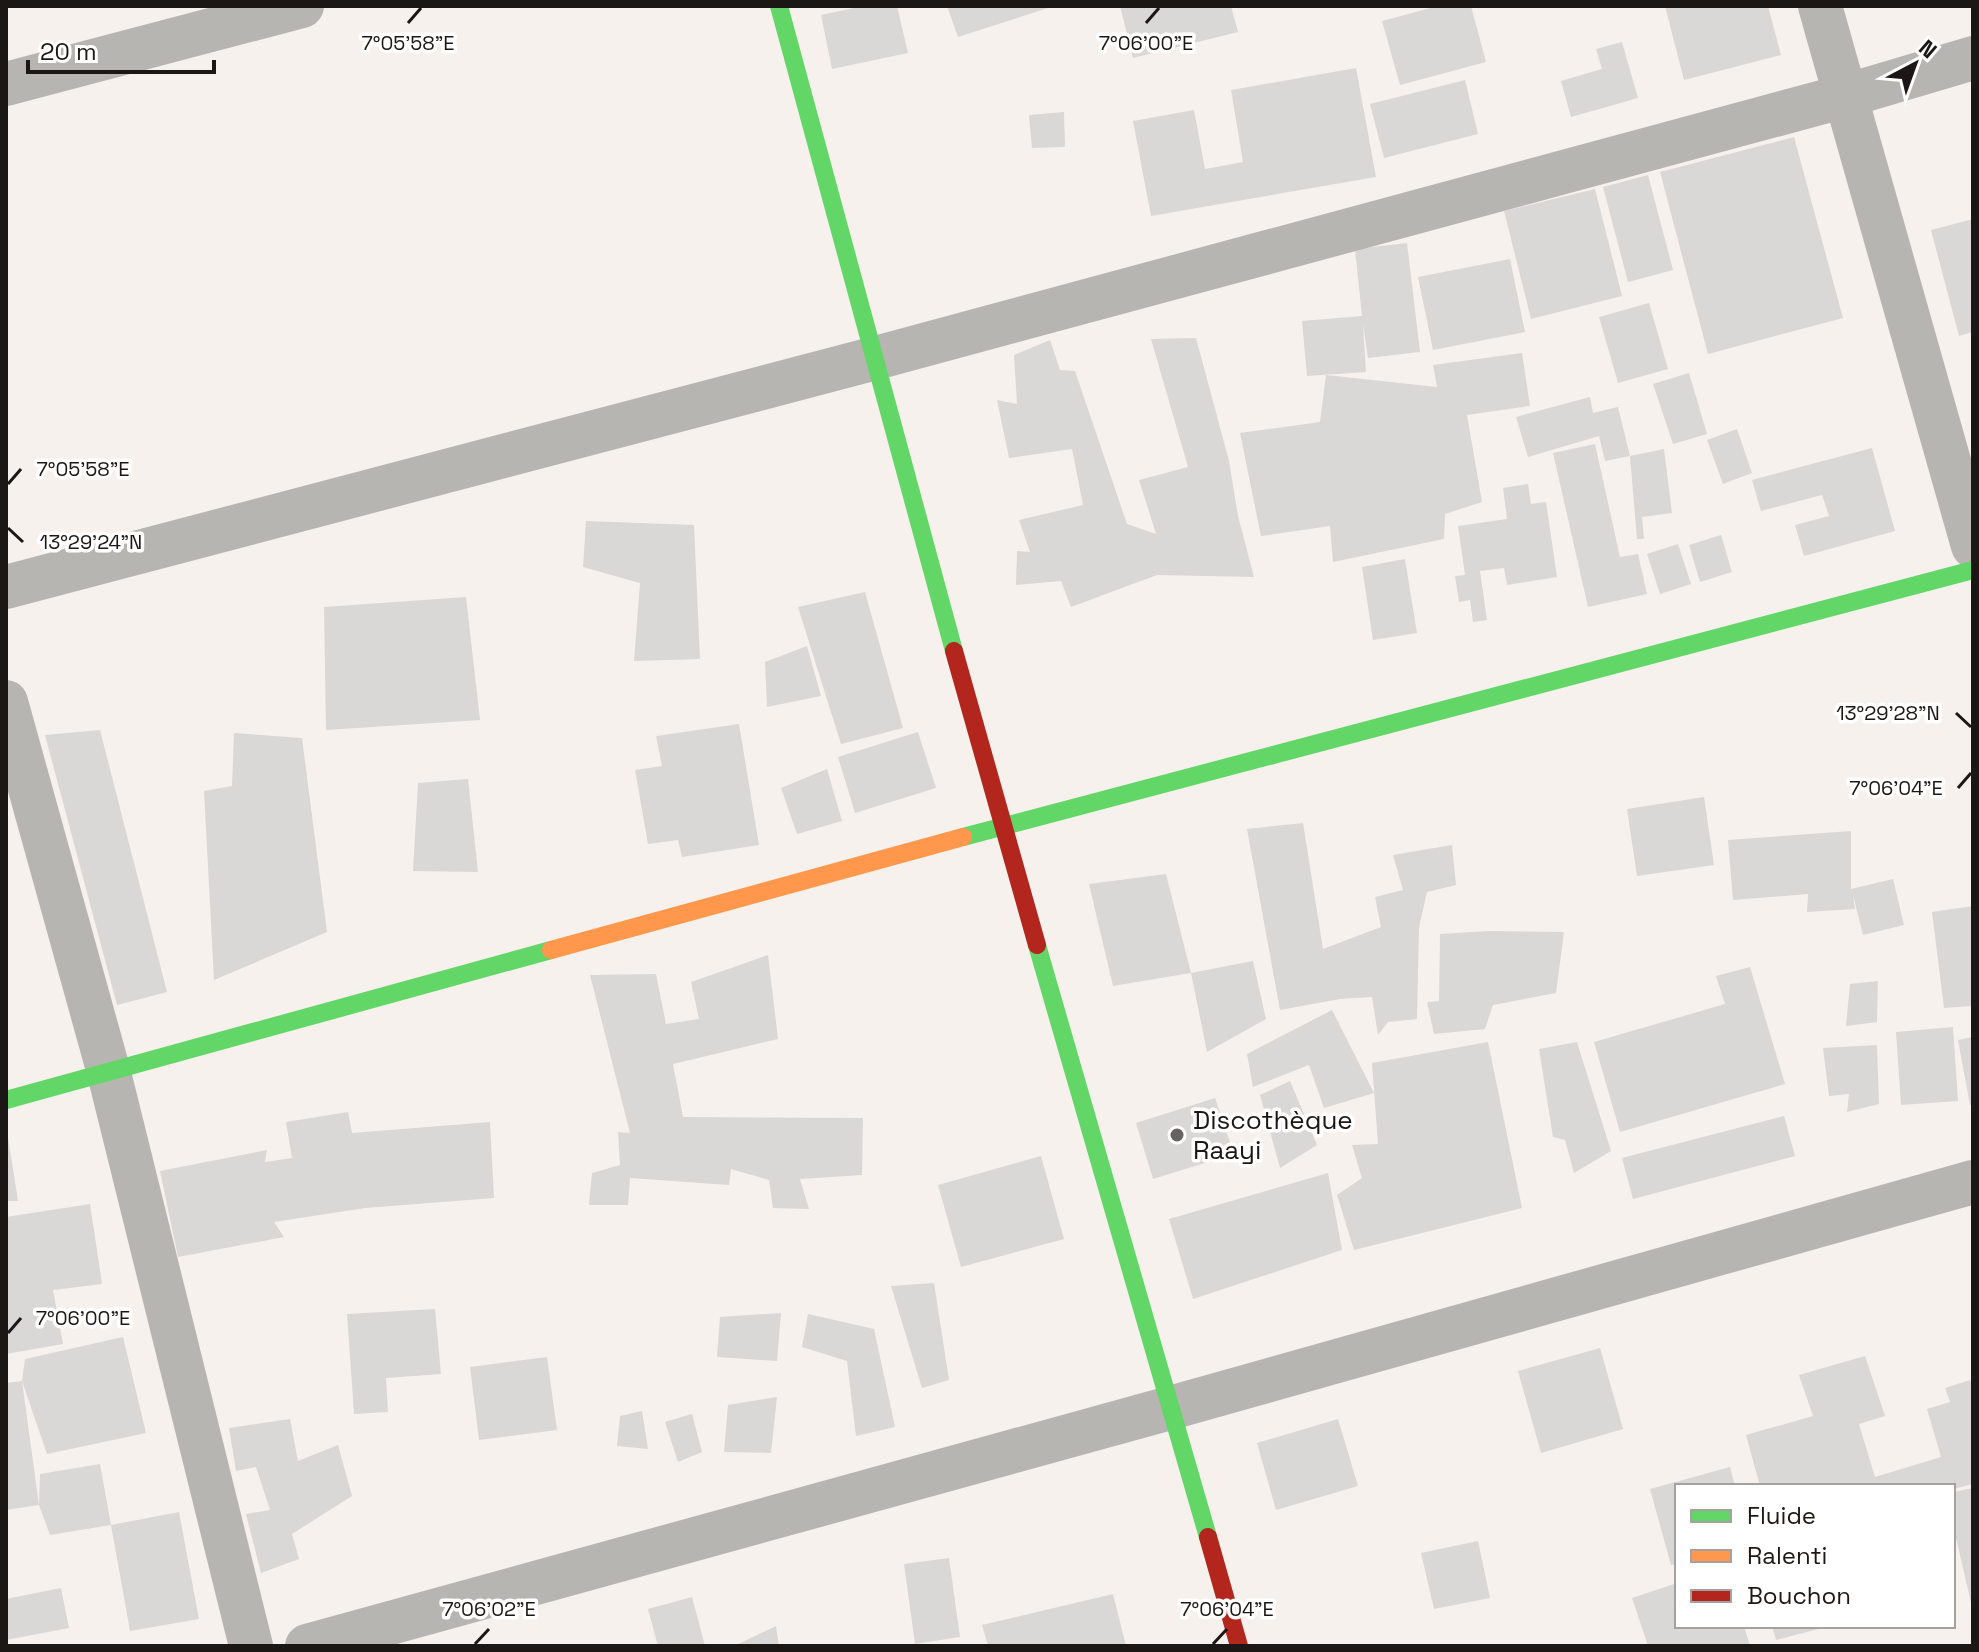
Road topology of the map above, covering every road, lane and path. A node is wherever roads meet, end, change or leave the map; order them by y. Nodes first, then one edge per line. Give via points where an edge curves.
1 (302, 6) edge
2 (779, 6) edge
3 (1820, 6) edge
4 (1973, 58) edge
5 (6, 84) edge
6 (1845, 96) junction
7 (872, 359) junction
8 (1973, 546) edge
9 (1973, 570) edge
10 (6, 587) edge
11 (6, 702) edge
12 (1002, 826) junction
13 (109, 1073) junction
14 (6, 1100) edge
15 (1973, 1182) edge
16 (1170, 1408) junction
17 (251, 1646) edge
18 (307, 1646) edge
19 (1239, 1646) edge

1 - 5 street
2 - 7 street
3 - 6 street
4 - 6 street
6 - 7 street
6 - 8 street
7 - 10 street
7 - 12 street
9 - 12 street
11 - 13 street
12 - 13 street
12 - 16 street
13 - 14 street
13 - 17 street
15 - 16 street
16 - 18 street
16 - 19 street

